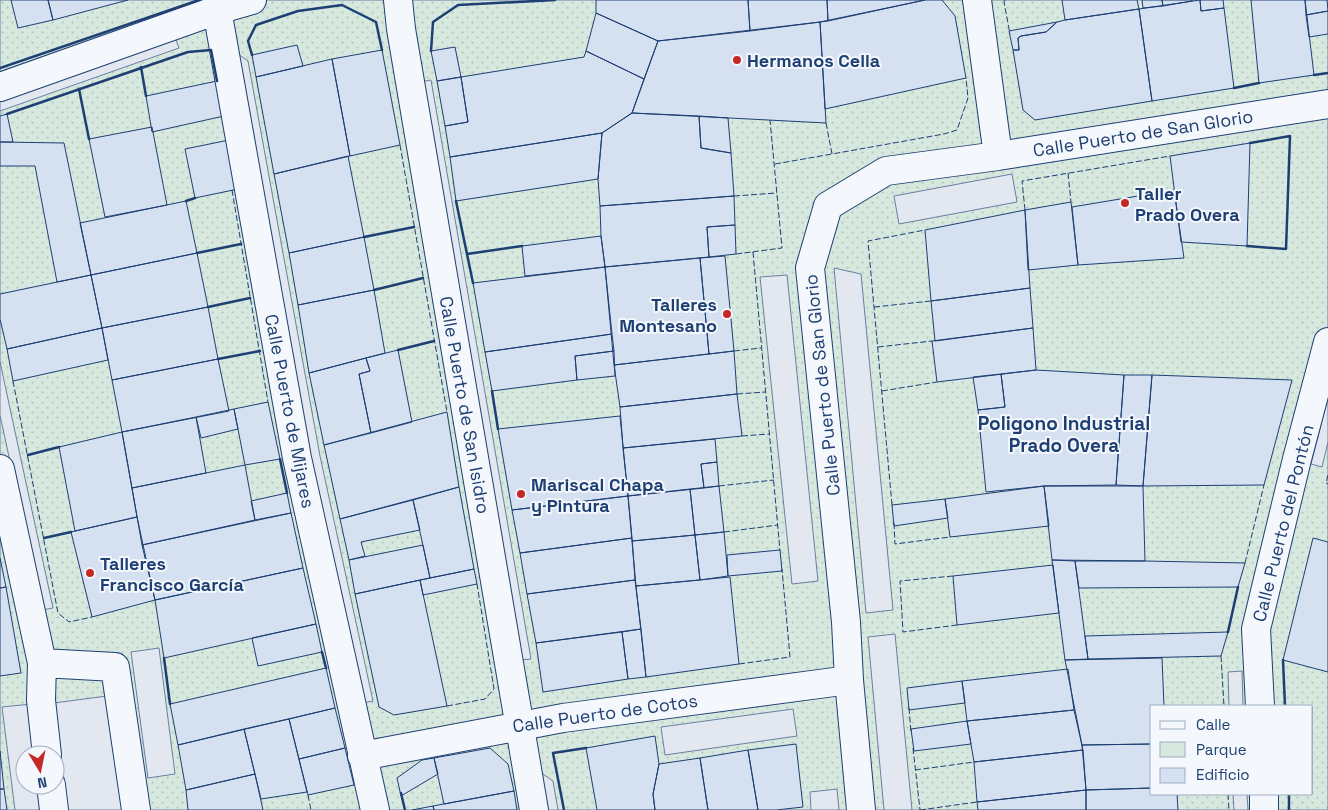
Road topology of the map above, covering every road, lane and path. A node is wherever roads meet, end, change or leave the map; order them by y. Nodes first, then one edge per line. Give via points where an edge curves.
1 (252, 0) edge
2 (398, 0) edge
3 (976, 0) edge
4 (218, 10) junction
5 (0, 87) edge
6 (1328, 104) edge
7 (998, 156) junction
8 (1328, 342) edge
9 (0, 469) edge
10 (42, 663) junction
11 (849, 680) junction
12 (1260, 705) edge
13 (520, 726) junction
14 (46, 745) edge
15 (362, 756) junction
16 (52, 795) edge
17 (1264, 795) edge
18 (54, 810) edge
19 (136, 810) edge
20 (375, 810) edge
21 (534, 810) edge
22 (861, 810) edge
23 (1264, 810) edge

1 - 4 street
2 - 13 street, Calle Puerto de San Isidro
3 - 7 street
4 - 5 street
4 - 15 street, Calle Puerto de Mijares via 297,458
6 - 7 street, Calle Puerto de San Glorio
7 - 11 street, Calle Puerto de San Glorio via 886,171 828,206 810,268
8 - 12 street, Calle Puerto del Pontón via 1256,630
9 - 10 street
10 - 14 street via 41,700
10 - 19 street via 115,667
11 - 13 street, Calle Puerto de Cotos via 573,716
11 - 22 street, Calle Puerto de San Glorio
13 - 15 street, Calle Puerto de Cotos
13 - 21 street, Calle Puerto de San Isidro
15 - 20 street, Calle Puerto de Mijares
16 - 18 street
17 - 23 street

